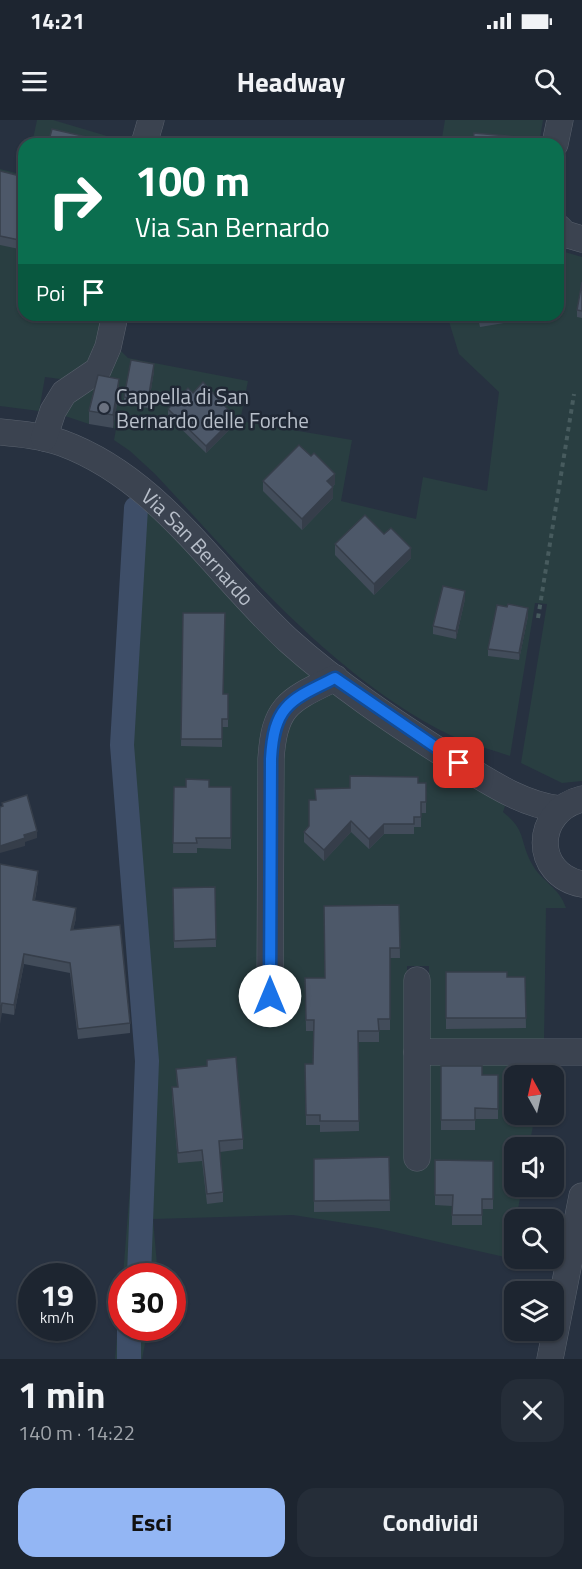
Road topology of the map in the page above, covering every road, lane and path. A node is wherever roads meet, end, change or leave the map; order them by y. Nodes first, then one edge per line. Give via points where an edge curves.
1 (151, 120) edge
2 (560, 120) edge
3 (146, 138) edge
4 (556, 138) edge
5 (564, 233) edge
6 (582, 239) edge
7 (114, 321) edge
8 (574, 394) dead end
9 (0, 432) edge
10 (44, 438) junction
11 (538, 618) dead end
12 (335, 678) junction
13 (518, 798) junction
14 (571, 804) edge
15 (545, 834) junction
16 (579, 886) edge
17 (417, 980) dead end
18 (270, 996) dead end
19 (417, 1052) junction
20 (582, 1052) edge
21 (417, 1158) dead end
22 (582, 1196) edge
23 (550, 1359) edge

1 - 3 street
2 - 4 street
5 - 6 street
7 - 10 street via 98,370 64,393
8 - 11 path
9 - 10 street, Via San Bernardo
10 - 12 street, Via San Bernardo via 107,464 138,485 275,628
12 - 13 street, Via San Bernardo via 435,748
12 - 18 street via 296,698 282,712 273,730
13 - 14 street, Via San Bernardo via 533,804
13 - 15 street, Via San Bernardo
14 - 15 street, Via San Bernardo via 553,816
15 - 16 street, Via San Bernardo via 551,864
17 - 19 street
19 - 20 street
19 - 21 street
22 - 23 street

